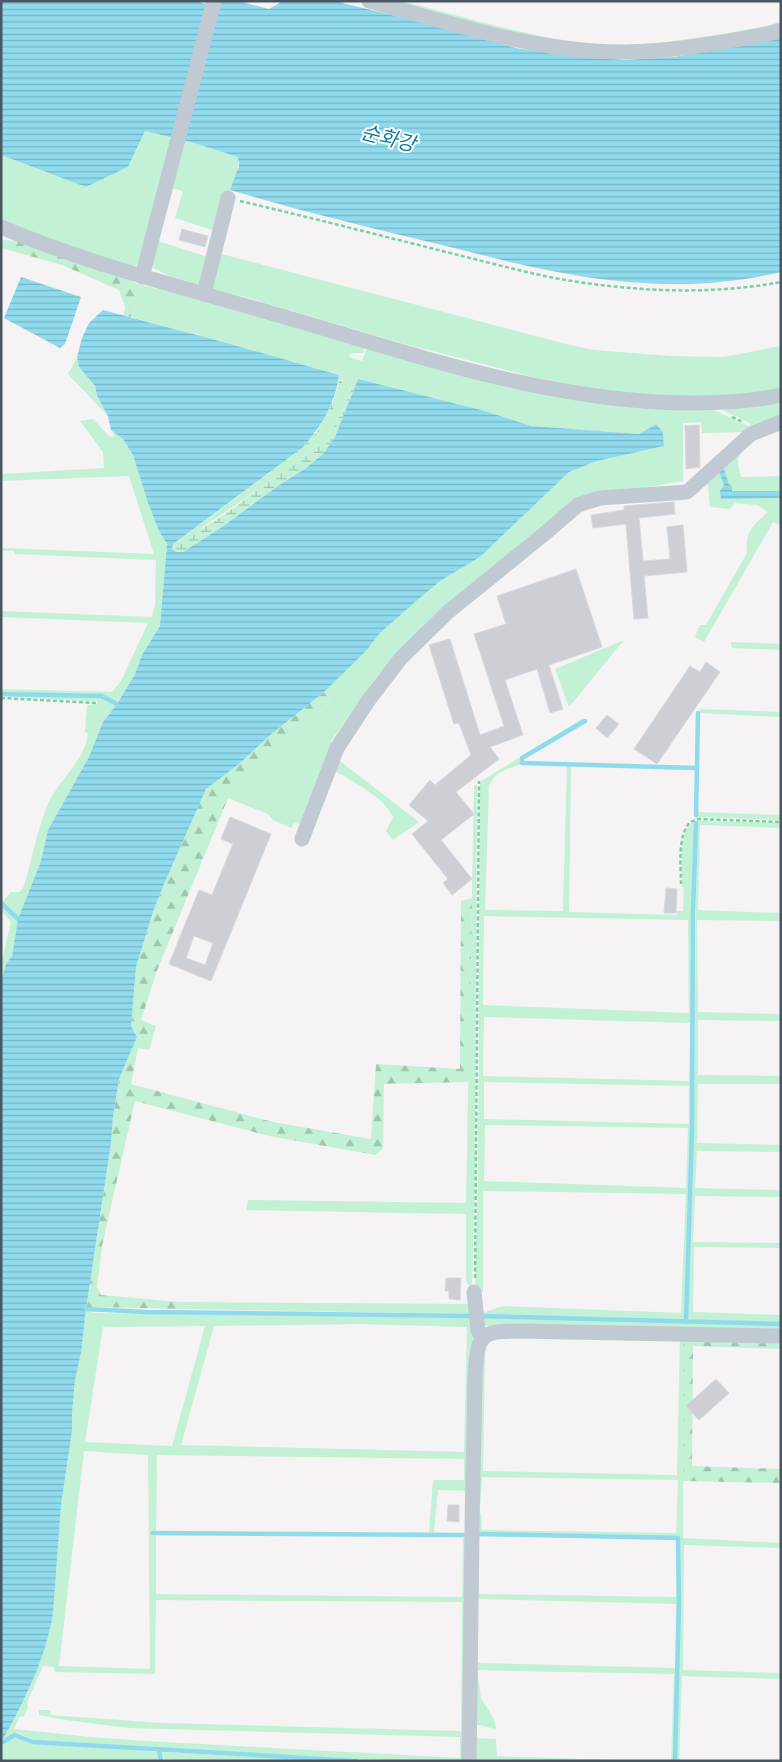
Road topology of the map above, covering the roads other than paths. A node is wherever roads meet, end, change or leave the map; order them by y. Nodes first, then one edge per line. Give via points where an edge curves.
1 (214, 1) edge
2 (369, 1) edge
3 (781, 30) edge
4 (228, 198) road end
5 (1, 227) edge
6 (1, 238) edge
7 (30, 239) junction
8 (142, 277) junction
9 (204, 294) junction
10 (781, 395) edge
11 (781, 422) edge
12 (302, 839) dead end
13 (474, 1292) road end
14 (781, 1336) edge
15 (483, 1338) junction
16 (469, 1761) edge

1 - 8 street
2 - 3 street via 509,38 590,51 677,49
4 - 9 street
5 - 7 street
6 - 7 street
7 - 8 street
8 - 9 street
9 - 10 street via 542,388 643,402 710,403
11 - 12 street via 751,434 687,492 600,498 578,505 448,612 401,658 337,748
13 - 15 street via 478,1330
14 - 15 street via 517,1330 490,1333
15 - 16 street via 477,1355 476,1384

